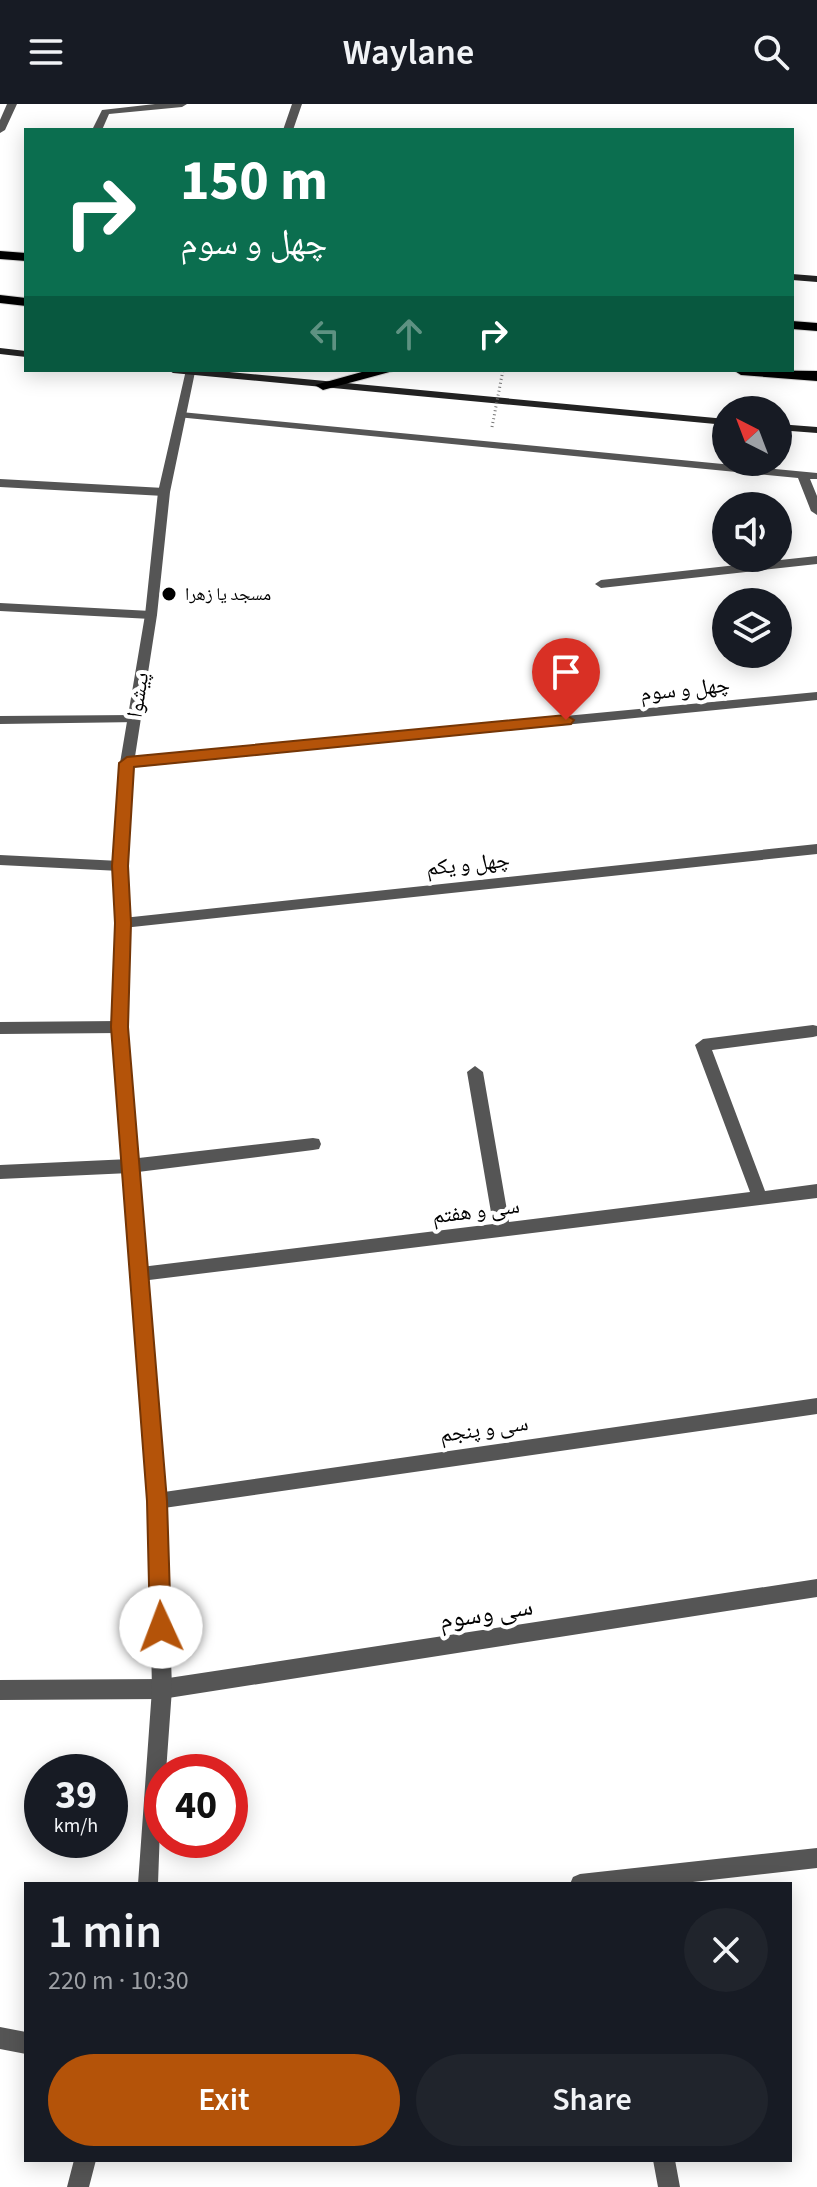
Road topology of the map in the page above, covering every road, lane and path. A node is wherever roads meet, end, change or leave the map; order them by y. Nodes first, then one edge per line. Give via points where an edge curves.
1 (12, 104) edge
2 (182, 104) edge
3 (297, 104) edge
4 (98, 128) edge
5 (289, 128) edge
6 (0, 130) edge
7 (0, 255) edge
8 (24, 257) edge
9 (794, 277) edge
10 (817, 279) edge
11 (0, 299) edge
12 (24, 302) edge
13 (794, 325) edge
14 (817, 327) edge
15 (0, 351) edge
16 (24, 354) edge
17 (190, 372) joint
18 (380, 372) edge
19 (503, 372) edge
20 (766, 372) edge
21 (817, 376) edge
22 (323, 385) junction
23 (181, 415) junction
24 (712, 421) edge
25 (492, 427) dead end
26 (792, 428) edge
27 (817, 430) edge
28 (803, 475) junction
29 (817, 476) edge
30 (0, 483) edge
31 (164, 492) junction
32 (817, 511) edge
33 (817, 560) edge
34 (601, 584) dead end
35 (0, 607) edge
36 (151, 615) junction
37 (817, 696) edge
38 (134, 719) junction
39 (0, 720) edge
40 (127, 763) junction
41 (817, 849) edge
42 (0, 860) edge
43 (120, 866) junction
44 (123, 923) junction
45 (120, 1027) junction
46 (0, 1028) edge
47 (813, 1031) dead end
48 (475, 1072) dead end
49 (313, 1144) dead end
50 (130, 1166) junction
51 (0, 1172) edge
52 (817, 1191) edge
53 (760, 1198) junction
54 (502, 1230) junction
55 (141, 1274) junction
56 (817, 1406) edge
57 (157, 1501) junction
58 (817, 1588) edge
59 (162, 1689) junction
60 (0, 1690) edge
61 (817, 1858) edge
62 (148, 1882) edge
63 (598, 1882) edge
64 (0, 2038) edge
65 (24, 2043) edge
66 (84, 2162) edge
67 (664, 2162) edge
68 (78, 2187) edge
69 (669, 2187) edge

1 - 6 street
2 - 4 street via 105,112
3 - 5 street
7 - 8 highway
9 - 10 main road
11 - 12 highway
13 - 14 highway
15 - 16 main road
17 - 22 main road
17 - 23 street, پیشوا
18 - 22 highway
19 - 25 path, bridge
20 - 21 highway
22 - 24 main road
23 - 28 street
23 - 31 street, پیشوا
26 - 27 main road
28 - 29 street
28 - 32 street
30 - 31 street
31 - 36 street, پیشوا
33 - 34 street
35 - 36 street
36 - 38 street, پیشوا
37 - 40 street, چهل و سوم
38 - 39 street
38 - 40 street, پیشوا
40 - 43 street, پیشوا
41 - 44 street, چهل و یکم
42 - 43 street
43 - 44 street, پیشوا
44 - 45 street, پیشوا
45 - 46 street
45 - 50 street, پیشوا
47 - 53 street via 703,1045
48 - 54 street
49 - 50 street
50 - 51 street
50 - 55 street, پیشوا
52 - 53 street, سی و هفتم
53 - 54 street, سی و هفتم
54 - 55 street, سی و هفتم
55 - 57 street, پیشوا
56 - 57 street, سی و پنجم
57 - 59 street, پیشوا
58 - 59 street, سی وسوم
59 - 60 street, سی وسوم
59 - 62 street, پیشوا
61 - 63 street
64 - 65 street
66 - 68 street
67 - 69 street

